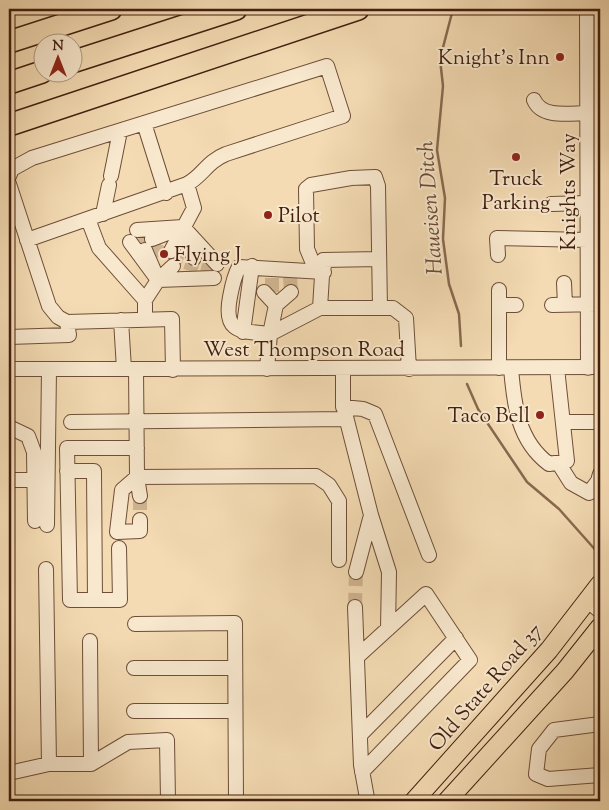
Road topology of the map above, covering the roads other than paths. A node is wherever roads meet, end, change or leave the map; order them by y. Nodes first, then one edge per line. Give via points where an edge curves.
1 (86, 9) edge
2 (111, 9) edge
3 (236, 9) edge
4 (358, 9) edge
5 (587, 16) dead end
6 (9, 28) edge
7 (9, 42) edge
8 (82, 59) edge
9 (32, 75) edge
10 (9, 83) edge
11 (534, 100) dead end
12 (587, 113) junction
13 (144, 123) junction
14 (9, 125) edge
15 (120, 131) junction
16 (9, 176) edge
17 (9, 184) edge
18 (187, 184) junction
19 (166, 193) junction
20 (551, 204) dead end
21 (588, 204) junction
22 (103, 214) junction
23 (88, 219) junction
24 (183, 227) junction
25 (592, 238) edge
26 (27, 240) junction
27 (498, 255) dead end
28 (174, 256) junction
29 (379, 259) junction
30 (324, 269) junction
31 (158, 280) junction
32 (564, 283) dead end
33 (499, 290) dead end
34 (277, 295) tunnel mouth
35 (144, 300) junction
36 (594, 304) edge
37 (499, 305) junction
38 (516, 305) dead end
39 (320, 308) junction
40 (380, 308) junction
41 (145, 319) junction
42 (121, 320) junction
43 (67, 322) junction
44 (270, 334) junction
45 (9, 337) edge
46 (343, 368) junction
47 (410, 368) junction
48 (504, 368) junction
49 (557, 368) junction
50 (594, 368) edge
51 (9, 369) edge
52 (48, 369) junction
53 (130, 369) junction
54 (268, 369) junction
55 (173, 370) junction
56 (345, 413) junction
57 (137, 421) junction
58 (70, 422) dead end
59 (563, 422) junction
60 (600, 422) edge
61 (9, 427) edge
62 (137, 448) junction
63 (559, 464) junction
64 (67, 472) junction
65 (600, 474) edge
66 (137, 477) junction
67 (9, 480) edge
68 (34, 480) junction
69 (140, 496) tunnel mouth
70 (371, 515) junction
71 (140, 520) dead end
72 (119, 548) dead end
73 (429, 554) dead end
74 (339, 560) dead end
75 (46, 569) dead end
76 (356, 572) tunnel mouth
77 (600, 584) edge
78 (94, 600) junction
79 (594, 606) edge
80 (355, 607) tunnel mouth
81 (135, 624) dead end
82 (600, 627) edge
83 (388, 629) junction
84 (456, 638) junction
85 (90, 642) dead end
86 (357, 657) junction
87 (134, 668) dead end
88 (235, 668) junction
89 (134, 711) dead end
90 (235, 711) junction
91 (600, 724) edge
92 (360, 735) junction
93 (49, 764) junction
94 (91, 764) junction
95 (362, 772) junction
96 (9, 773) edge
97 (600, 774) edge
98 (168, 801) edge
99 (236, 801) edge
100 (363, 801) edge
101 (414, 801) edge
102 (447, 801) edge

1 - 6 highway
2 - 7 highway
3 - 8 highway
4 - 14 highway
5 - 12 street, Knights Way
9 - 10 highway
11 - 12 street via 545,112
12 - 21 street, Knights Way
13 - 15 street
13 - 18 street via 327,66 343,116 214,159
13 - 19 street
15 - 16 street via 22,162 12,169
15 - 22 street
17 - 26 street
18 - 19 street
18 - 24 street via 194,208
19 - 22 street
20 - 21 street
21 - 25 street, Knights Way
22 - 23 street
23 - 26 street
23 - 35 street via 99,248
24 - 28 street
24 - 28 street
24 - 28 street
24 - 28 street
25 - 27 street via 564,244 497,238
25 - 36 street, Knights Way
26 - 43 street via 49,306
28 - 31 street
28 - 31 street
28 - 31 street
28 - 31 street
29 - 30 street via 324,260
29 - 30 street via 377,181 374,177 311,185 306,189 307,249 312,261
29 - 40 street
30 - 39 street
30 - 44 street via 277,275 252,266 239,267 234,275 227,314 233,327 243,332
31 - 35 street
32 - 36 street via 558,304
33 - 37 street
34 - 44 street
35 - 41 street
36 - 50 street, Knights Way
37 - 38 street
37 - 48 street
39 - 40 street
39 - 44 street
40 - 47 street via 394,308 406,318
41 - 42 street
41 - 55 street via 172,319
42 - 43 street
42 - 53 street
43 - 45 street via 69,335
44 - 54 street
46 - 47 street, West Thompson Road
46 - 54 street, West Thompson Road
46 - 56 street
47 - 48 street, West Thompson Road
48 - 49 street, West Thompson Road
48 - 63 street via 526,439 537,455 550,464
49 - 50 street, West Thompson Road
49 - 59 street
51 - 52 street, West Thompson Road
52 - 53 street, West Thompson Road
52 - 68 street via 41,523
53 - 55 street, West Thompson Road
53 - 57 street
54 - 55 street, West Thompson Road
56 - 57 street
56 - 70 street
56 - 73 street via 363,409 375,414
57 - 58 street
57 - 62 street
59 - 60 street
59 - 63 street via 567,461
61 - 68 street via 28,436 34,452
62 - 64 street via 67,448
62 - 66 street
63 - 65 street via 571,484 589,493
64 - 78 street via 70,600
64 - 78 street via 94,471
66 - 69 street
66 - 71 street via 122,490 117,532 140,531
66 - 74 street via 316,476 329,485 339,502
67 - 68 street
70 - 76 street
70 - 83 street via 389,572
72 - 78 street via 120,600
75 - 93 street
77 - 79 main road, Old State Road 37
79 - 101 main road, Old State Road 37
80 - 86 street
81 - 88 street via 234,623
82 - 102 main road via 565,671
83 - 84 street via 426,594
83 - 86 street
84 - 92 street
84 - 95 street via 470,660
85 - 94 street
86 - 92 street
87 - 88 street
88 - 90 street
89 - 90 street
90 - 99 street
91 - 97 street via 554,730 539,749 536,774 548,779
92 - 95 street
93 - 94 street
93 - 96 street
94 - 98 street via 128,742 168,740
95 - 100 street via 367,798

